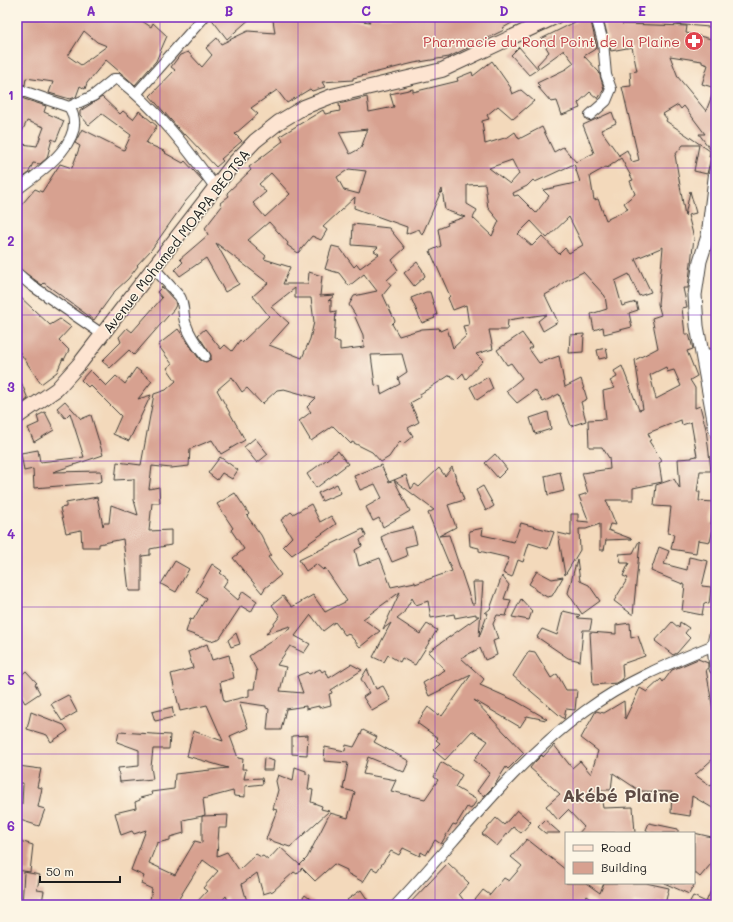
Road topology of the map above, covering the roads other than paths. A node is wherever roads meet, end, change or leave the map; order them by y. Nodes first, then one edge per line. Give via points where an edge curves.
1 (204, 17) edge
2 (555, 17) edge
3 (596, 17) edge
4 (680, 17) edge
5 (716, 20) edge
6 (17, 89) edge
7 (136, 94) junction
8 (69, 107) junction
9 (590, 115) dead end
10 (716, 170) edge
11 (215, 187) junction
12 (19, 188) dead end
13 (712, 235) edge
14 (154, 268) junction
15 (17, 273) edge
16 (102, 334) junction
17 (716, 354) edge
18 (703, 355) junction
19 (205, 356) dead end
20 (17, 417) edge
21 (716, 431) edge
22 (715, 640) edge
23 (716, 668) edge
24 (396, 905) edge

1 - 7 street
2 - 11 main road, Avenue Mohamed MOAPA BEOTSA via 442,70 332,96 304,107 255,141
3 - 9 street via 603,42 606,75 611,89 606,100
4 - 5 main road
6 - 8 street
7 - 8 street via 116,78 93,96
7 - 11 street via 178,137
8 - 12 street via 75,115 76,125 64,148 46,168
10 - 13 street
11 - 14 main road, Avenue Mohamed MOAPA BEOTSA
13 - 18 street via 700,262 695,295 697,326
14 - 16 main road, Avenue Mohamed MOAPA BEOTSA
14 - 19 street via 183,302 188,330
15 - 16 street
16 - 20 main road, Avenue Mohamed MOAPA BEOTSA via 57,389
17 - 18 street
18 - 21 street
22 - 23 street
22 - 24 street via 614,693 557,732 519,767

